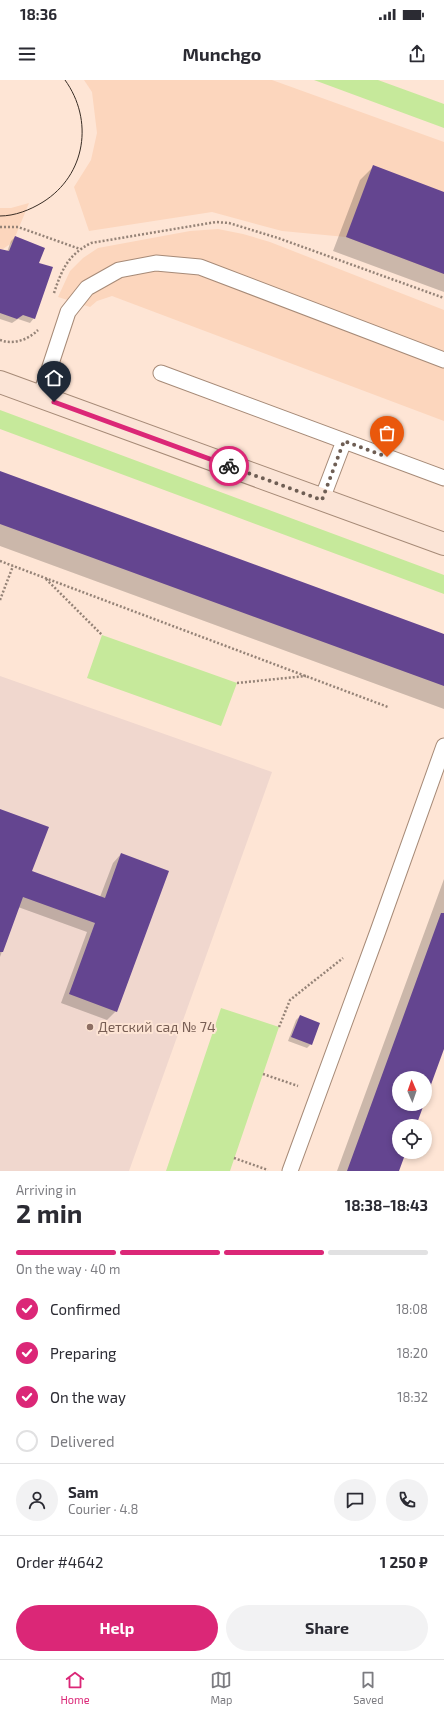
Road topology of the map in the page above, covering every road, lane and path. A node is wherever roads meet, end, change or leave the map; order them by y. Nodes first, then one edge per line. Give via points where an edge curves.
1 (0, 227) edge
2 (80, 249) dead end
3 (444, 360) edge
4 (161, 373) dead end
5 (0, 382) edge
6 (40, 396) junction
7 (344, 441) junction
8 (444, 478) edge
9 (322, 500) junction
10 (444, 544) edge
11 (0, 561) edge
12 (13, 566) junction
13 (45, 578) junction
14 (0, 600) edge
15 (102, 635) dead end
16 (308, 676) junction
17 (236, 683) dead end
18 (388, 707) dead end
19 (444, 746) edge
20 (347, 956) dead end
21 (279, 1027) dead end
22 (263, 1074) dead end
23 (318, 1093) junction
24 (234, 1158) dead end
25 (271, 1171) edge
26 (290, 1171) edge

1 - 2 path via 18,227
3 - 6 lane via 200,266 156,263 120,270 88,288 68,312
4 - 7 lane
5 - 6 street
6 - 9 street
7 - 8 lane
7 - 9 lane
9 - 10 street
11 - 12 path
12 - 13 path
12 - 14 path
13 - 15 path
13 - 16 path
16 - 17 path
16 - 18 path
19 - 23 lane
20 - 21 path via 290,1000
22 - 23 path
23 - 26 lane
24 - 25 path

